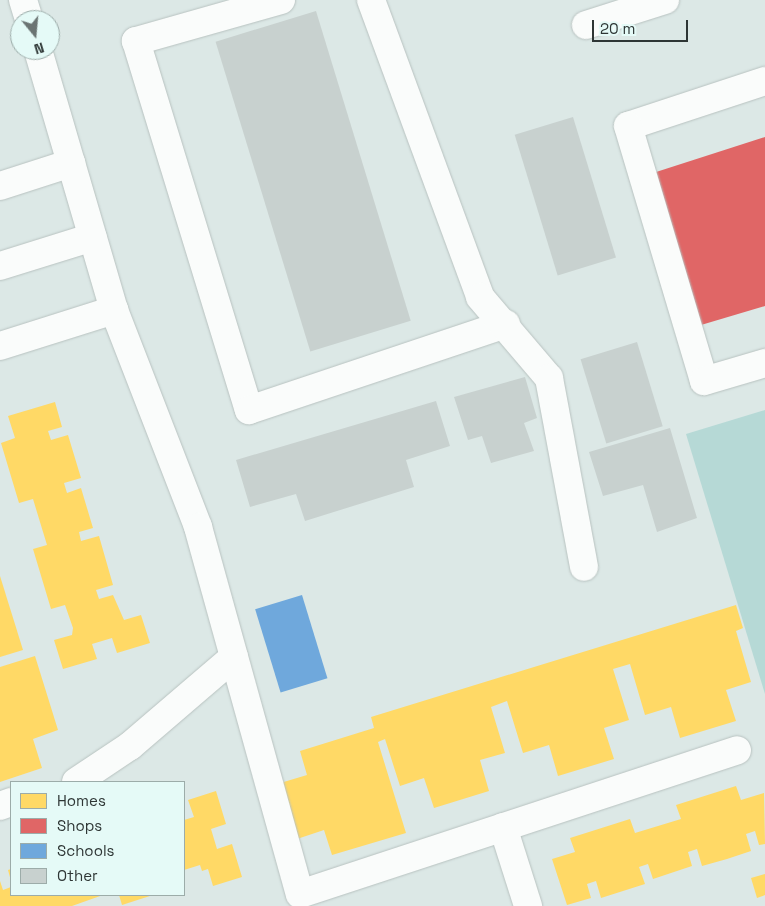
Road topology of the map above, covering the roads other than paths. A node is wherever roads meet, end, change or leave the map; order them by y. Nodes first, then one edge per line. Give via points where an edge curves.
1 (281, 0) edge
2 (371, 0) edge
3 (664, 0) edge
4 (586, 25) dead end
5 (41, 60) edge
6 (765, 82) edge
7 (71, 163) junction
8 (0, 186) edge
9 (93, 237) junction
10 (0, 266) edge
11 (114, 310) junction
12 (506, 324) junction
13 (0, 346) edge
14 (765, 363) edge
15 (584, 567) dead end
16 (234, 657) junction
17 (737, 750) dead end
18 (78, 781) edge
19 (503, 827) junction
20 (528, 906) edge

1 - 12 lane via 136,41 249,410
2 - 12 lane via 480,297
3 - 4 lane
5 - 7 lane
6 - 14 lane via 628,126 704,382
7 - 8 lane
7 - 9 lane
9 - 10 lane
9 - 11 lane
11 - 13 lane
11 - 16 lane via 198,527
12 - 15 lane via 549,378
16 - 18 lane via 130,746
16 - 19 lane via 300,894
17 - 19 lane
19 - 20 lane

